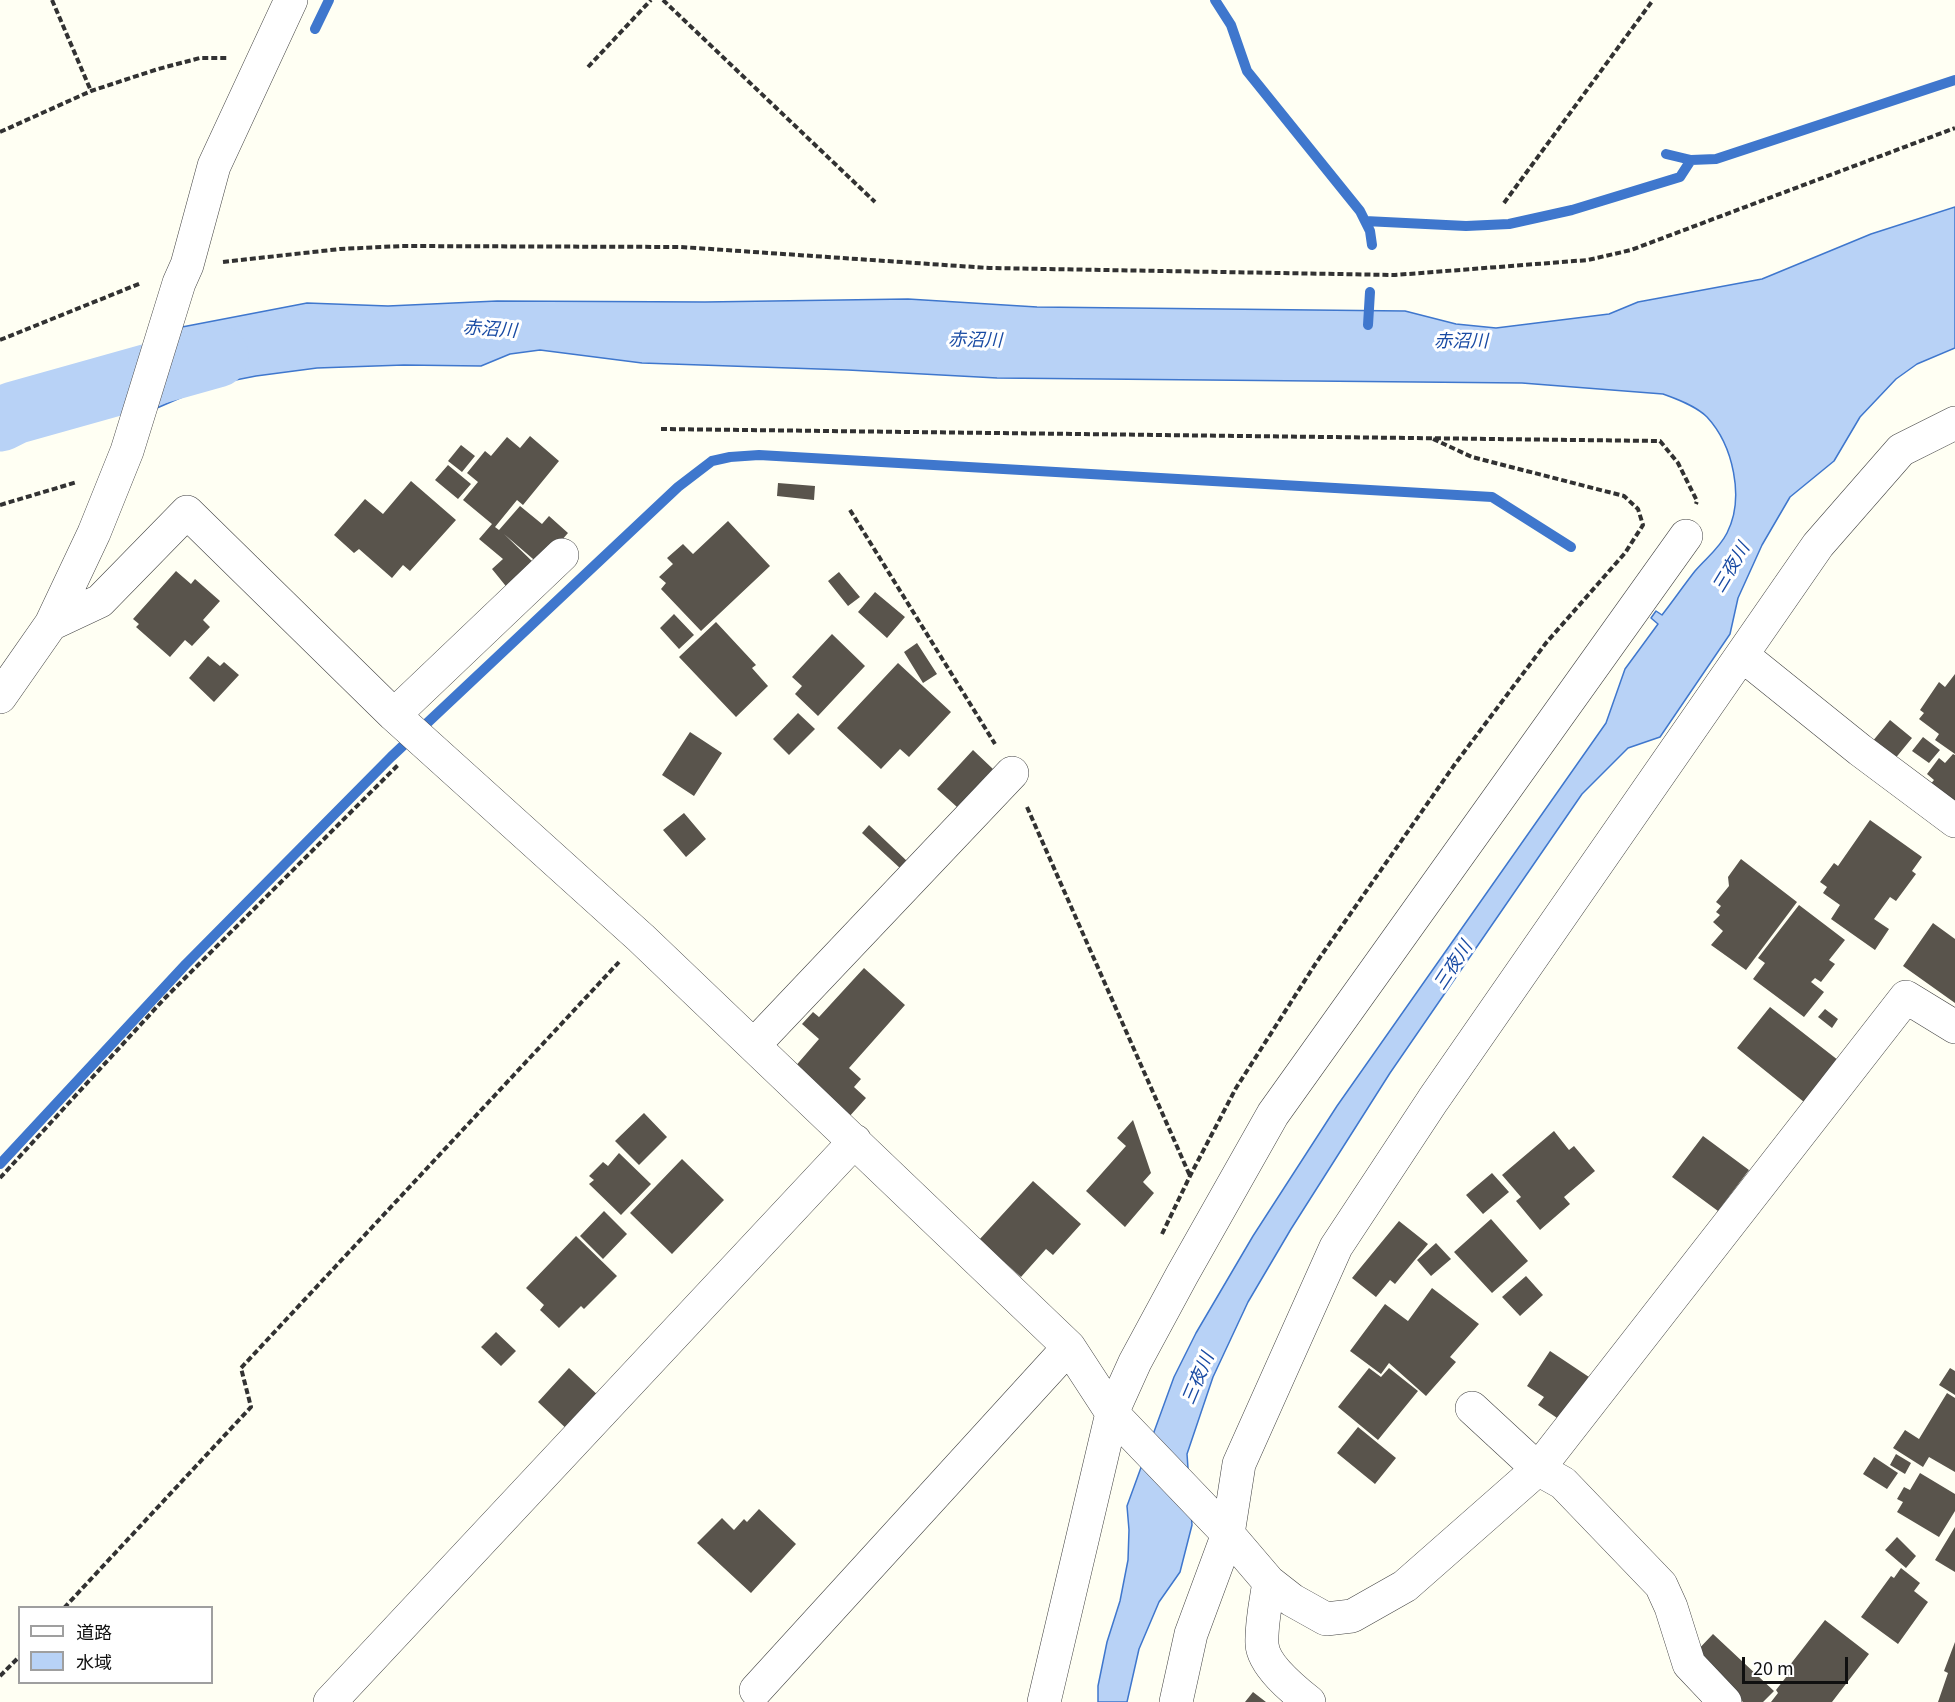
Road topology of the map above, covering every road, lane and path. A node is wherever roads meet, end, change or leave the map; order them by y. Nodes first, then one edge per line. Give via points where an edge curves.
1 (52, 0) edge
2 (291, 0) edge
3 (651, 0) edge
4 (663, 0) edge
5 (1653, 0) edge
6 (264, 58) junction
7 (588, 67) dead end
8 (92, 91) junction
9 (1955, 128) edge
10 (0, 132) edge
11 (875, 202) dead end
12 (1504, 203) dead end
13 (183, 274) junction
14 (0, 340) edge
15 (1955, 423) edge
16 (661, 429) dead end
17 (1431, 438) junction
18 (123, 461) junction
19 (0, 505) edge
20 (850, 510) dead end
21 (1686, 536) joint
22 (562, 555) dead end
23 (51, 624) junction
24 (1742, 655) junction
25 (0, 697) edge
26 (409, 729) junction
27 (1012, 773) junction
28 (1955, 821) edge
29 (641, 938) junction
30 (1955, 1027) edge
31 (754, 1045) junction
32 (855, 1141) junction
33 (1190, 1176) junction
34 (0, 1178) edge
35 (1162, 1235) dead end
36 (1069, 1347) junction
37 (1472, 1408) dead end
38 (1112, 1413) junction
39 (1538, 1469) junction
40 (1228, 1534) junction
41 (1269, 1582) junction
42 (66, 1606) edge
43 (18, 1658) edge
44 (0, 1676) edge
45 (756, 1690) dead end
46 (330, 1702) edge
47 (1044, 1702) edge
48 (1176, 1702) edge
49 (1309, 1702) edge
50 (1725, 1702) edge

1 - 8 path
2 - 6 street
3 - 7 path
4 - 11 path
5 - 12 path
6 - 8 path via 200,58
6 - 13 street via 214,166
8 - 10 path
9 - 13 path via 1631,250 1588,260 1395,275 989,268 681,247 402,246 340,249
13 - 14 path
13 - 18 street
15 - 24 street via 1901,450 1818,545
16 - 17 path
17 - 21 path via 1660,441 1678,464 1697,501
17 - 33 path via 1472,457 1624,496 1638,509 1642,525 1625,553 1545,643 1316,963 1236,1088
18 - 19 path
18 - 23 street
20 - 27 path
21 - 38 street via 1273,1114 1135,1362
22 - 26 street
23 - 25 street
23 - 26 street via 100,601 187,512
24 - 28 street
24 - 40 street via 1433,1100 1336,1247 1239,1464
26 - 29 street
26 - 34 path
27 - 31 street
27 - 33 path
29 - 31 street
29 - 42 path via 241,1368 251,1407
30 - 39 street via 1906,997
31 - 32 street
32 - 36 street
32 - 46 street
33 - 35 path
36 - 38 street
36 - 45 street
37 - 39 street
38 - 40 street
38 - 47 street
39 - 41 street via 1406,1586 1352,1616 1326,1619
39 - 50 street via 1563,1483 1661,1585 1689,1664
40 - 41 street
40 - 48 street via 1191,1634
41 - 49 street via 1262,1646 1284,1682
43 - 44 path

